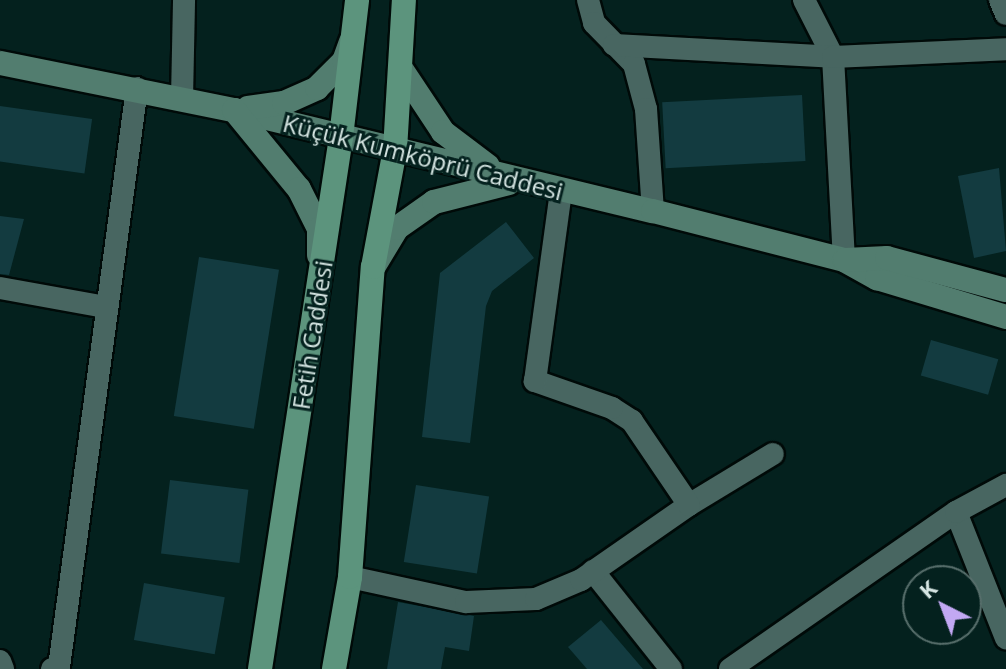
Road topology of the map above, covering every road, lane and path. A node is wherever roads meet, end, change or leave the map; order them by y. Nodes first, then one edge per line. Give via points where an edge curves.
1 (184, 0) edge
2 (357, 0) edge
3 (404, 0) edge
4 (588, 0) edge
5 (804, 0) edge
6 (1000, 0) edge
7 (1006, 14) edge
8 (357, 26) junction
9 (614, 45) junction
10 (1006, 49) edge
11 (833, 57) junction
12 (0, 63) edge
13 (402, 70) junction
14 (137, 88) junction
15 (182, 98) junction
16 (234, 110) junction
17 (341, 137) junction
18 (395, 150) junction
19 (519, 181) junction
20 (561, 190) junction
21 (653, 211) junction
22 (844, 260) junction
23 (373, 267) junction
24 (0, 288) edge
25 (1006, 290) edge
26 (318, 295) junction
27 (106, 307) junction
28 (1006, 317) edge
29 (773, 454) dead end
30 (1006, 485) edge
31 (689, 505) junction
32 (956, 512) junction
33 (593, 571) junction
34 (350, 577) junction
35 (1006, 638) edge
36 (0, 661) edge
37 (3, 669) edge
38 (52, 669) edge
39 (260, 669) edge
40 (334, 669) edge
41 (671, 669) edge
42 (730, 669) edge

1 - 15 street
2 - 8 main road, Fetih Caddesi
3 - 13 main road, Fetih Caddesi
4 - 9 street via 594,23
5 - 11 street
6 - 7 street
8 - 16 street via 344,61 317,88 284,103
8 - 17 main road, Fetih Caddesi
9 - 11 street
9 - 21 street via 634,64 646,109
10 - 11 street
11 - 22 street
12 - 14 street, Küçük Kumköprü Caddesi
13 - 18 main road, Fetih Caddesi
13 - 19 street via 443,132 475,161
14 - 15 street, Küçük Kumköprü Caddesi
14 - 27 street
15 - 16 street, Küçük Kumköprü Caddesi
16 - 17 street, Küçük Kumköprü Caddesi
16 - 26 street via 299,189 319,229
17 - 18 street, Küçük Kumköprü Caddesi
17 - 26 main road, Fetih Caddesi
18 - 19 street, Küçük Kumköprü Caddesi
18 - 23 main road, Fetih Caddesi
19 - 20 street, Küçük Kumköprü Caddesi
19 - 23 street via 434,202 397,228
20 - 21 street, Küçük Kumköprü Caddesi
20 - 31 street via 535,381 612,408 632,421
21 - 22 street, Küçük Kumköprü Caddesi
22 - 25 street via 887,258
22 - 28 street via 877,278
23 - 34 main road, Fetih Caddesi
24 - 27 street
26 - 39 main road, Fetih Caddesi
27 - 38 street via 59,667
29 - 31 street
30 - 32 street
31 - 33 street
32 - 35 street
32 - 42 street
33 - 34 street via 536,599 466,602
33 - 41 street
34 - 40 main road, Fetih Caddesi
36 - 37 street

